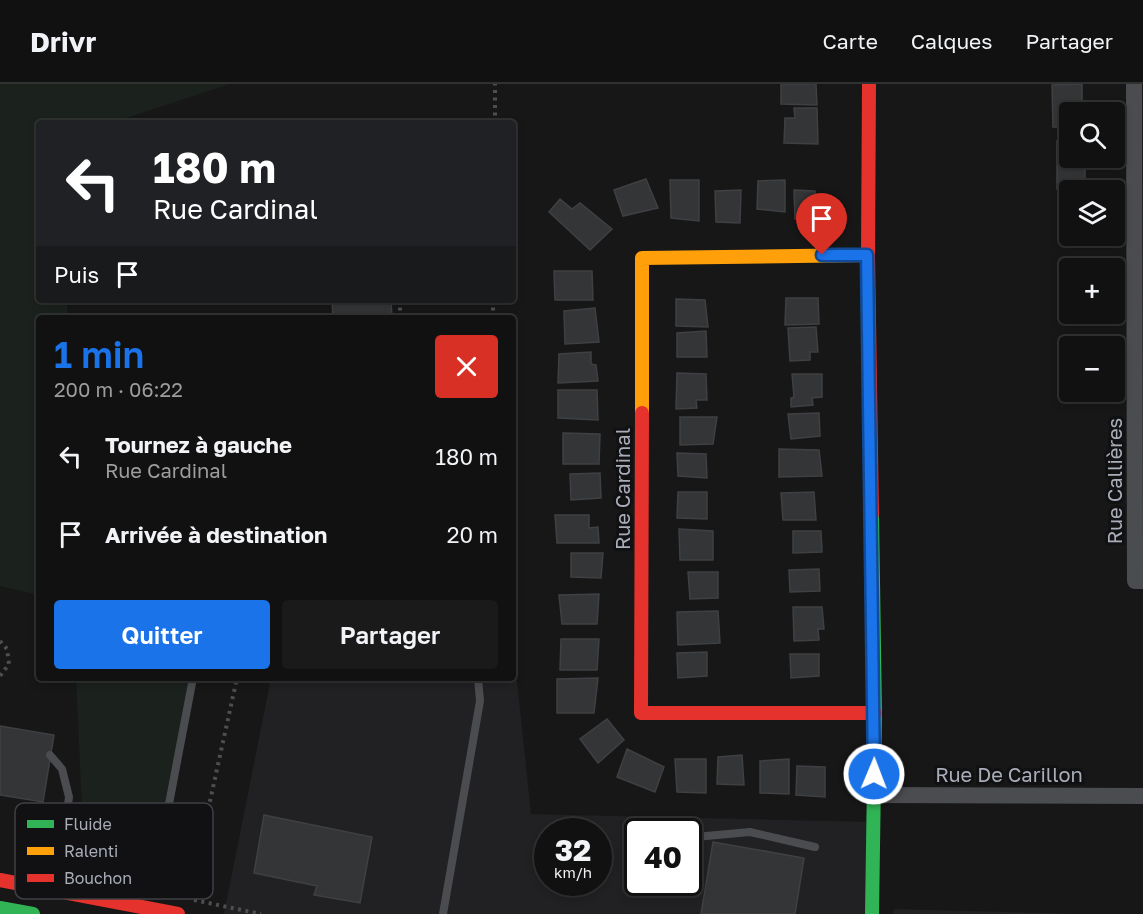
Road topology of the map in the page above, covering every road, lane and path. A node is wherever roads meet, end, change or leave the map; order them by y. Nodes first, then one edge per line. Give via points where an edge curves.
1 (495, 84) edge
2 (869, 84) edge
3 (1134, 84) edge
4 (495, 120) edge
5 (867, 255) junction
6 (1143, 581) edge
7 (0, 641) edge
8 (0, 676) edge
9 (192, 681) edge
10 (236, 681) edge
11 (478, 681) edge
12 (875, 713) junction
13 (50, 755) dead end
14 (874, 795) junction
15 (1143, 796) edge
16 (68, 803) edge
17 (169, 803) edge
18 (207, 803) edge
19 (702, 836) edge
20 (816, 847) dead end
21 (0, 880) edge
22 (15, 883) edge
23 (100, 899) edge
24 (128, 899) edge
25 (127, 904) junction
26 (0, 908) edge
27 (182, 910) edge
28 (33, 914) edge
29 (443, 914) edge
30 (872, 914) edge

1 - 4 path
2 - 5 street
3 - 6 street, Rue Callières via 1135,581
5 - 12 street
5 - 12 street, Rue Cardinal via 642,258 641,713
7 - 8 path via 8,649 9,664
9 - 17 lane
10 - 18 path
11 - 29 lane via 480,701
12 - 14 street
13 - 16 lane via 62,769
14 - 15 street, Rue De Carillon
14 - 30 street
19 - 20 lane via 750,832
21 - 22 street
23 - 25 street
24 - 25 lane
25 - 27 street
26 - 28 street

